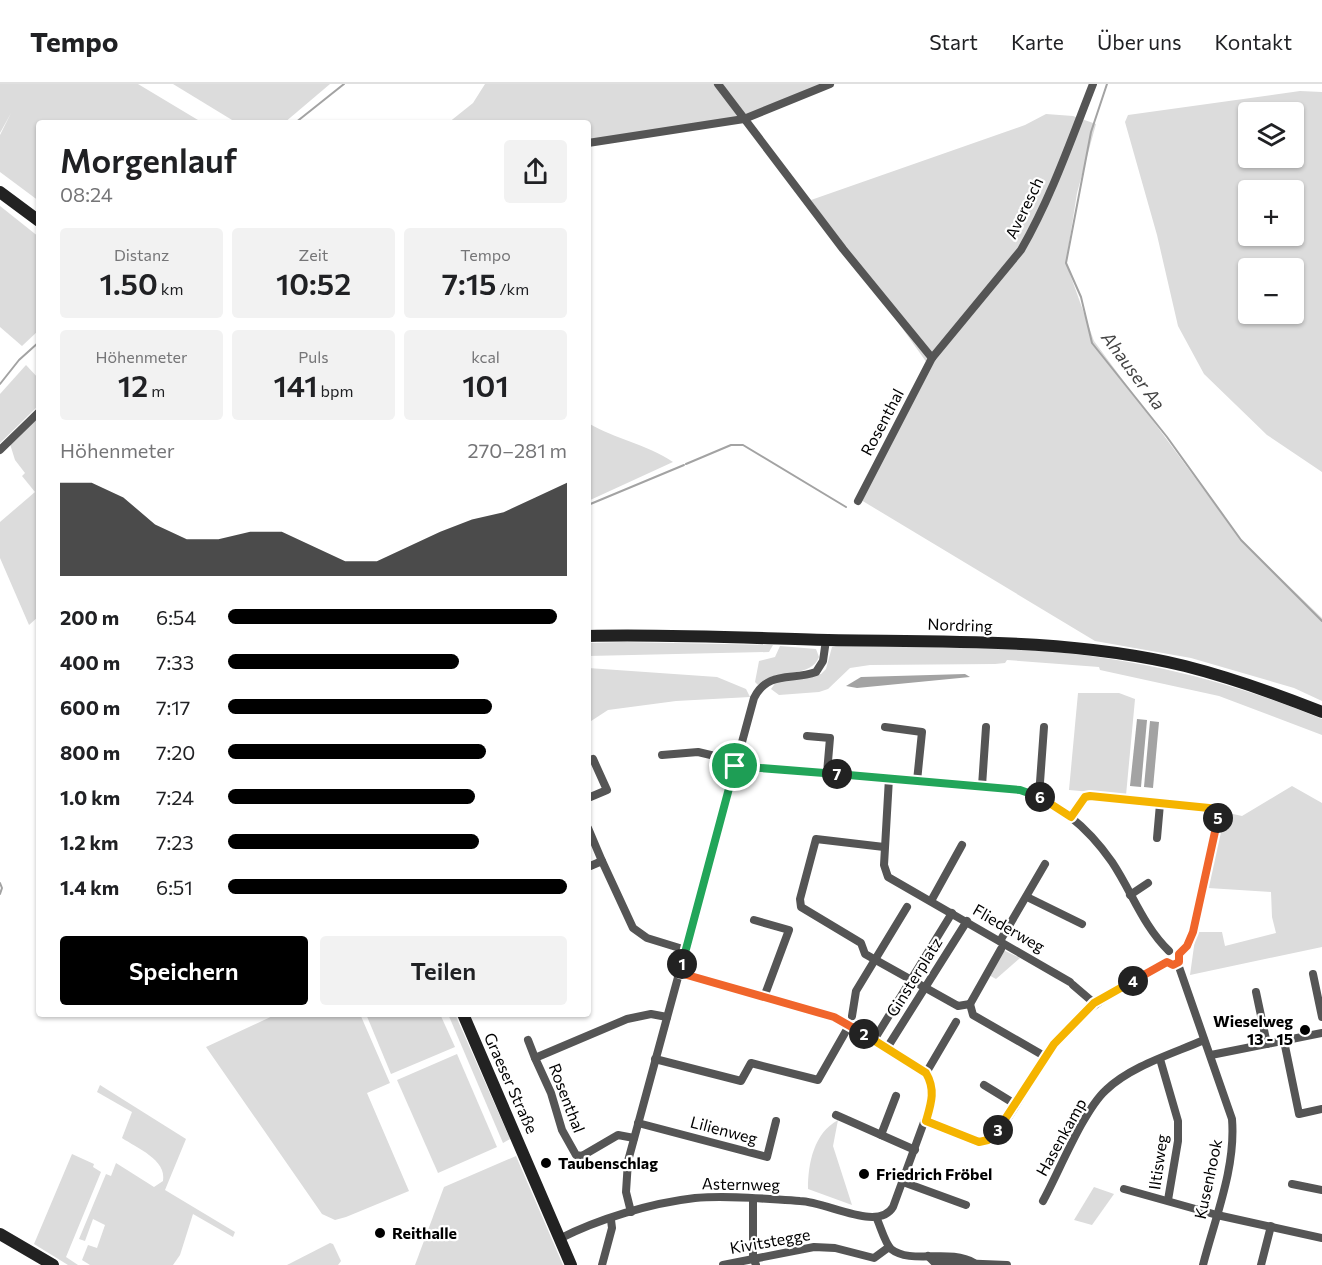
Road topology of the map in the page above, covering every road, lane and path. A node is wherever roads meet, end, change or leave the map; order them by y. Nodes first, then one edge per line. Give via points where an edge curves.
1 (718, 84) edge
2 (830, 84) edge
3 (1093, 84) edge
4 (744, 119) junction
5 (591, 143) edge
6 (0, 192) edge
7 (36, 219) edge
8 (932, 358) junction
9 (36, 415) edge
10 (0, 450) edge
11 (858, 501) dead end
12 (591, 636) edge
13 (826, 640) junction
14 (1322, 712) edge
15 (885, 727) dead end
16 (986, 727) dead end
17 (1044, 727) dead end
18 (807, 736) dead end
19 (662, 755) dead end
20 (593, 759) dead end
21 (735, 764) junction
22 (827, 773) junction
23 (889, 778) junction
24 (917, 781) junction
25 (982, 786) junction
26 (1039, 796) junction
27 (591, 797) edge
28 (1160, 804) junction
29 (1071, 817) junction
30 (591, 835) edge
31 (1157, 838) dead end
32 (962, 845) dead end
33 (884, 847) junction
34 (602, 861) junction
35 (1045, 864) dead end
36 (591, 866) edge
37 (1148, 883) dead end
38 (1130, 895) junction
39 (1027, 897) junction
40 (932, 901) junction
41 (907, 908) dead end
42 (952, 913) junction
43 (754, 920) dead end
44 (967, 921) junction
45 (1082, 924) dead end
46 (1000, 945) junction
47 (686, 950) junction
48 (1168, 951) junction
49 (1179, 954) junction
50 (876, 958) junction
51 (1167, 962) junction
52 (1178, 964) junction
53 (680, 973) junction
54 (1313, 974) dead end
55 (912, 980) junction
56 (925, 987) junction
57 (1256, 992) dead end
58 (764, 997) junction
59 (1094, 1003) junction
60 (970, 1004) junction
61 (464, 1017) edge
62 (667, 1017) junction
63 (1322, 1017) edge
64 (851, 1020) junction
65 (956, 1022) dead end
66 (1322, 1033) edge
67 (528, 1040) dead end
68 (874, 1040) junction
69 (1204, 1040) junction
70 (1284, 1041) junction
71 (1267, 1044) junction
72 (887, 1048) junction
73 (1211, 1055) junction
74 (1046, 1057) junction
75 (535, 1058) junction
76 (655, 1059) junction
77 (1160, 1059) junction
78 (926, 1073) junction
79 (984, 1085) dead end
80 (896, 1096) dead end
81 (1015, 1104) junction
82 (1322, 1109) edge
83 (836, 1115) dead end
84 (776, 1121) dead end
85 (926, 1121) junction
86 (638, 1123) junction
87 (882, 1135) junction
88 (634, 1138) junction
89 (915, 1150) junction
90 (903, 1182) junction
91 (1292, 1184) dead end
92 (1124, 1189) dead end
93 (1322, 1190) edge
94 (753, 1199) junction
95 (1168, 1200) junction
96 (1043, 1201) dead end
97 (966, 1205) dead end
98 (631, 1212) junction
99 (1217, 1215) junction
100 (877, 1219) junction
101 (611, 1220) junction
102 (1271, 1226) junction
103 (0, 1234) edge
104 (1322, 1238) edge
105 (559, 1239) junction
106 (889, 1247) junction
107 (755, 1261) edge
108 (53, 1265) edge
109 (571, 1265) edge
110 (602, 1265) edge
111 (723, 1265) edge
112 (1007, 1265) edge
113 (1203, 1265) edge
114 (1261, 1265) edge

1 - 4 street
2 - 4 street
3 - 8 street, Averesch via 1021,250
4 - 5 street
4 - 8 street
6 - 7 main road
8 - 11 street, Rosenthal
9 - 10 street
12 - 13 main road, Nordring
13 - 14 main road, Nordring via 974,642 1111,653 1238,681
13 - 21 street via 823,661 816,672 772,678 758,690
15 - 24 street via 922,732
16 - 25 street
17 - 26 street
18 - 22 street via 830,738
19 - 21 street via 698,752
20 - 27 street via 607,790
21 - 22 street
21 - 47 street
22 - 23 street
23 - 24 street
23 - 33 street, Fliederweg
24 - 25 street
25 - 26 street
26 - 29 street
28 - 29 street, Kusenhook via 1090,796 1085,797
28 - 31 street
28 - 49 street, Kusenhook via 1219,809 1193,932
29 - 38 street via 1112,862
30 - 34 street
32 - 40 street
33 - 40 street, Fliederweg via 884,872 888,877
33 - 50 street via 816,839 800,899 801,907 808,913 861,943 865,954
34 - 36 street
34 - 47 street via 639,935
35 - 39 street
37 - 38 street
38 - 48 street via 1155,938
39 - 45 street
39 - 46 street
40 - 42 street, Fliederweg
41 - 50 street
42 - 44 street, Fliederweg
42 - 55 street, Ginsterplatz
43 - 58 street via 789,930
44 - 46 street, Fliederweg
44 - 56 street, Ginsterplatz
46 - 59 street, Fliederweg via 1072,984
46 - 60 street, Fliederweg
47 - 53 street
48 - 49 street
48 - 51 street
49 - 52 street, Kusenhook
50 - 55 street
50 - 64 street via 856,991
51 - 52 street
51 - 59 street
52 - 69 street, Kusenhook
53 - 58 street
53 - 62 street
54 - 63 street
55 - 56 street
55 - 68 street, Ginsterplatz
56 - 60 street via 958,1006
56 - 72 street, Ginsterplatz
57 - 71 street
58 - 64 street
59 - 74 street
60 - 74 street via 973,1015
61 - 105 main road, Graeser Straße
62 - 75 street, Rosenthal via 641,1014
62 - 76 street
64 - 68 street
64 - 76 street via 818,1080 752,1063 741,1081
65 - 78 street
66 - 70 street
67 - 75 street, Rosenthal
68 - 72 street
69 - 73 street, Kusenhook
69 - 77 street, Hasenkamp
70 - 71 street
70 - 82 street via 1299,1114
71 - 73 street
72 - 78 street
73 - 99 street, Kusenhook via 1233,1134
74 - 81 street
75 - 88 street, Rosenthal via 562,1130 576,1155 582,1156 618,1135
76 - 86 street
77 - 95 street, Iltisweg via 1178,1121
77 - 96 street, Hasenkamp via 1106,1090
78 - 85 street via 933,1092
79 - 81 street
80 - 87 street
81 - 85 street via 995,1135 979,1142
83 - 87 street
84 - 86 street, Lilienweg via 767,1157
85 - 89 street
86 - 88 street
87 - 89 street
88 - 98 street via 626,1182
89 - 90 street
90 - 97 street
90 - 100 street via 888,1215
91 - 93 street
92 - 95 street
94 - 98 street, Asternweg via 695,1198
94 - 100 street, Asternweg via 818,1202
94 - 107 street
95 - 99 street
98 - 101 street, Asternweg
99 - 102 street
99 - 113 street, Kusenhook
100 - 106 street
101 - 105 street, Asternweg
101 - 110 street
102 - 104 street
102 - 114 street
103 - 108 main road
105 - 109 main road, Graeser Straße
106 - 107 street, Kivitstegge via 874,1258 825,1247 805,1247
106 - 112 street via 900,1255 928,1256 934,1262
107 - 111 street, Kivitstegge

